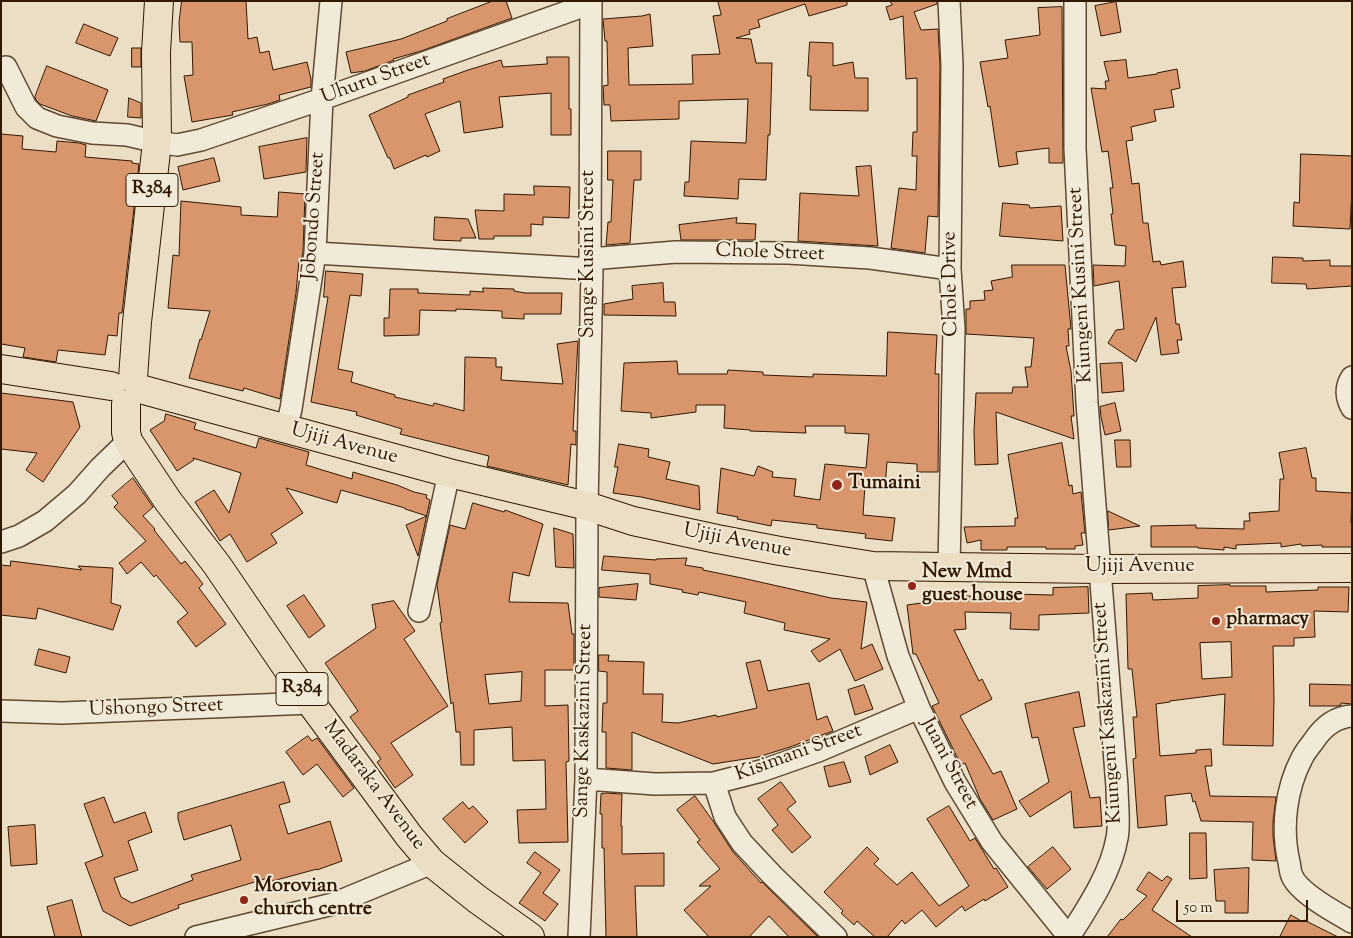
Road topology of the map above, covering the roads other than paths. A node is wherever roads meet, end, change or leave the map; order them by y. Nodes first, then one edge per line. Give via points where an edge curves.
1 (159, 1) edge
2 (331, 1) edge
3 (591, 1) edge
4 (949, 1) edge
5 (1075, 1) edge
6 (6, 67) dead end
7 (322, 99) junction
8 (157, 142) junction
9 (315, 254) junction
10 (591, 264) junction
11 (950, 268) junction
12 (1, 369) edge
13 (1352, 378) edge
14 (127, 389) junction
15 (1352, 408) edge
16 (286, 429) junction
17 (128, 441) junction
18 (449, 473) junction
19 (587, 506) junction
20 (1, 542) edge
21 (874, 566) junction
22 (949, 566) junction
23 (1099, 568) junction
24 (1352, 568) edge
25 (419, 611) dead end
26 (311, 703) junction
27 (919, 708) junction
28 (1, 711) edge
29 (1352, 716) edge
30 (586, 779) junction
31 (714, 783) junction
32 (432, 863) junction
33 (1352, 922) edge
34 (196, 937) edge
35 (530, 937) edge
36 (579, 937) edge
37 (836, 937) edge
38 (1070, 937) edge

1 - 8 main road, Madaraka Avenue / R384
2 - 7 street, Jobondo Street
3 - 7 street, Uhuru Street
3 - 10 street, Sange Kusini Street
4 - 11 street, Chole Drive via 952,65
5 - 23 street, Kiungeni Kusini Street via 1075,148 1087,403
6 - 8 street, Uhuru Street via 26,107 37,118 92,133
7 - 8 street, Uhuru Street via 200,140 177,145
7 - 9 street, Jobondo Street
8 - 14 main road, Madaraka Avenue / R384 via 138,322
9 - 10 street, Chole Street
9 - 16 street, Jobondo Street
10 - 11 street, Chole Street via 676,252 788,253 870,258
10 - 19 street, Sange Kusini Street
11 - 22 street, Chole Drive via 954,329
12 - 14 main road, Ujiji Avenue
13 - 15 street via 1346,391
14 - 16 main road, Ujiji Avenue
14 - 17 main road, Madaraka Avenue / R384
16 - 18 main road, Ujiji Avenue
17 - 20 street via 77,494 45,521
17 - 26 main road, Madaraka Avenue / R384
18 - 19 main road, Ujiji Avenue
18 - 25 street
19 - 21 main road, Ujiji Avenue via 633,521 717,539
19 - 30 street, Sange Kaskazini Street
21 - 22 main road, Ujiji Avenue
21 - 27 street, Juani Street via 898,656
22 - 23 main road, Ujiji Avenue
23 - 24 main road, Ujiji Avenue
23 - 38 street, Kiungeni Kaskazini Street via 1117,787 1117,837 1110,865
26 - 28 street, Ushongo Street via 62,713
26 - 32 main road, Madaraka Avenue / R384
27 - 31 street, Kisimani Street via 818,751
27 - 38 street, Juani Street via 955,782 992,842
29 - 33 street via 1331,722 1302,757 1287,801 1286,830 1292,877 1320,904
30 - 31 street, Kisimani Street via 655,784
30 - 36 street, Sange Kaskazini Street
31 - 37 street via 725,817 742,843
32 - 34 street via 333,904
32 - 35 main road, Madaraka Avenue / R384

